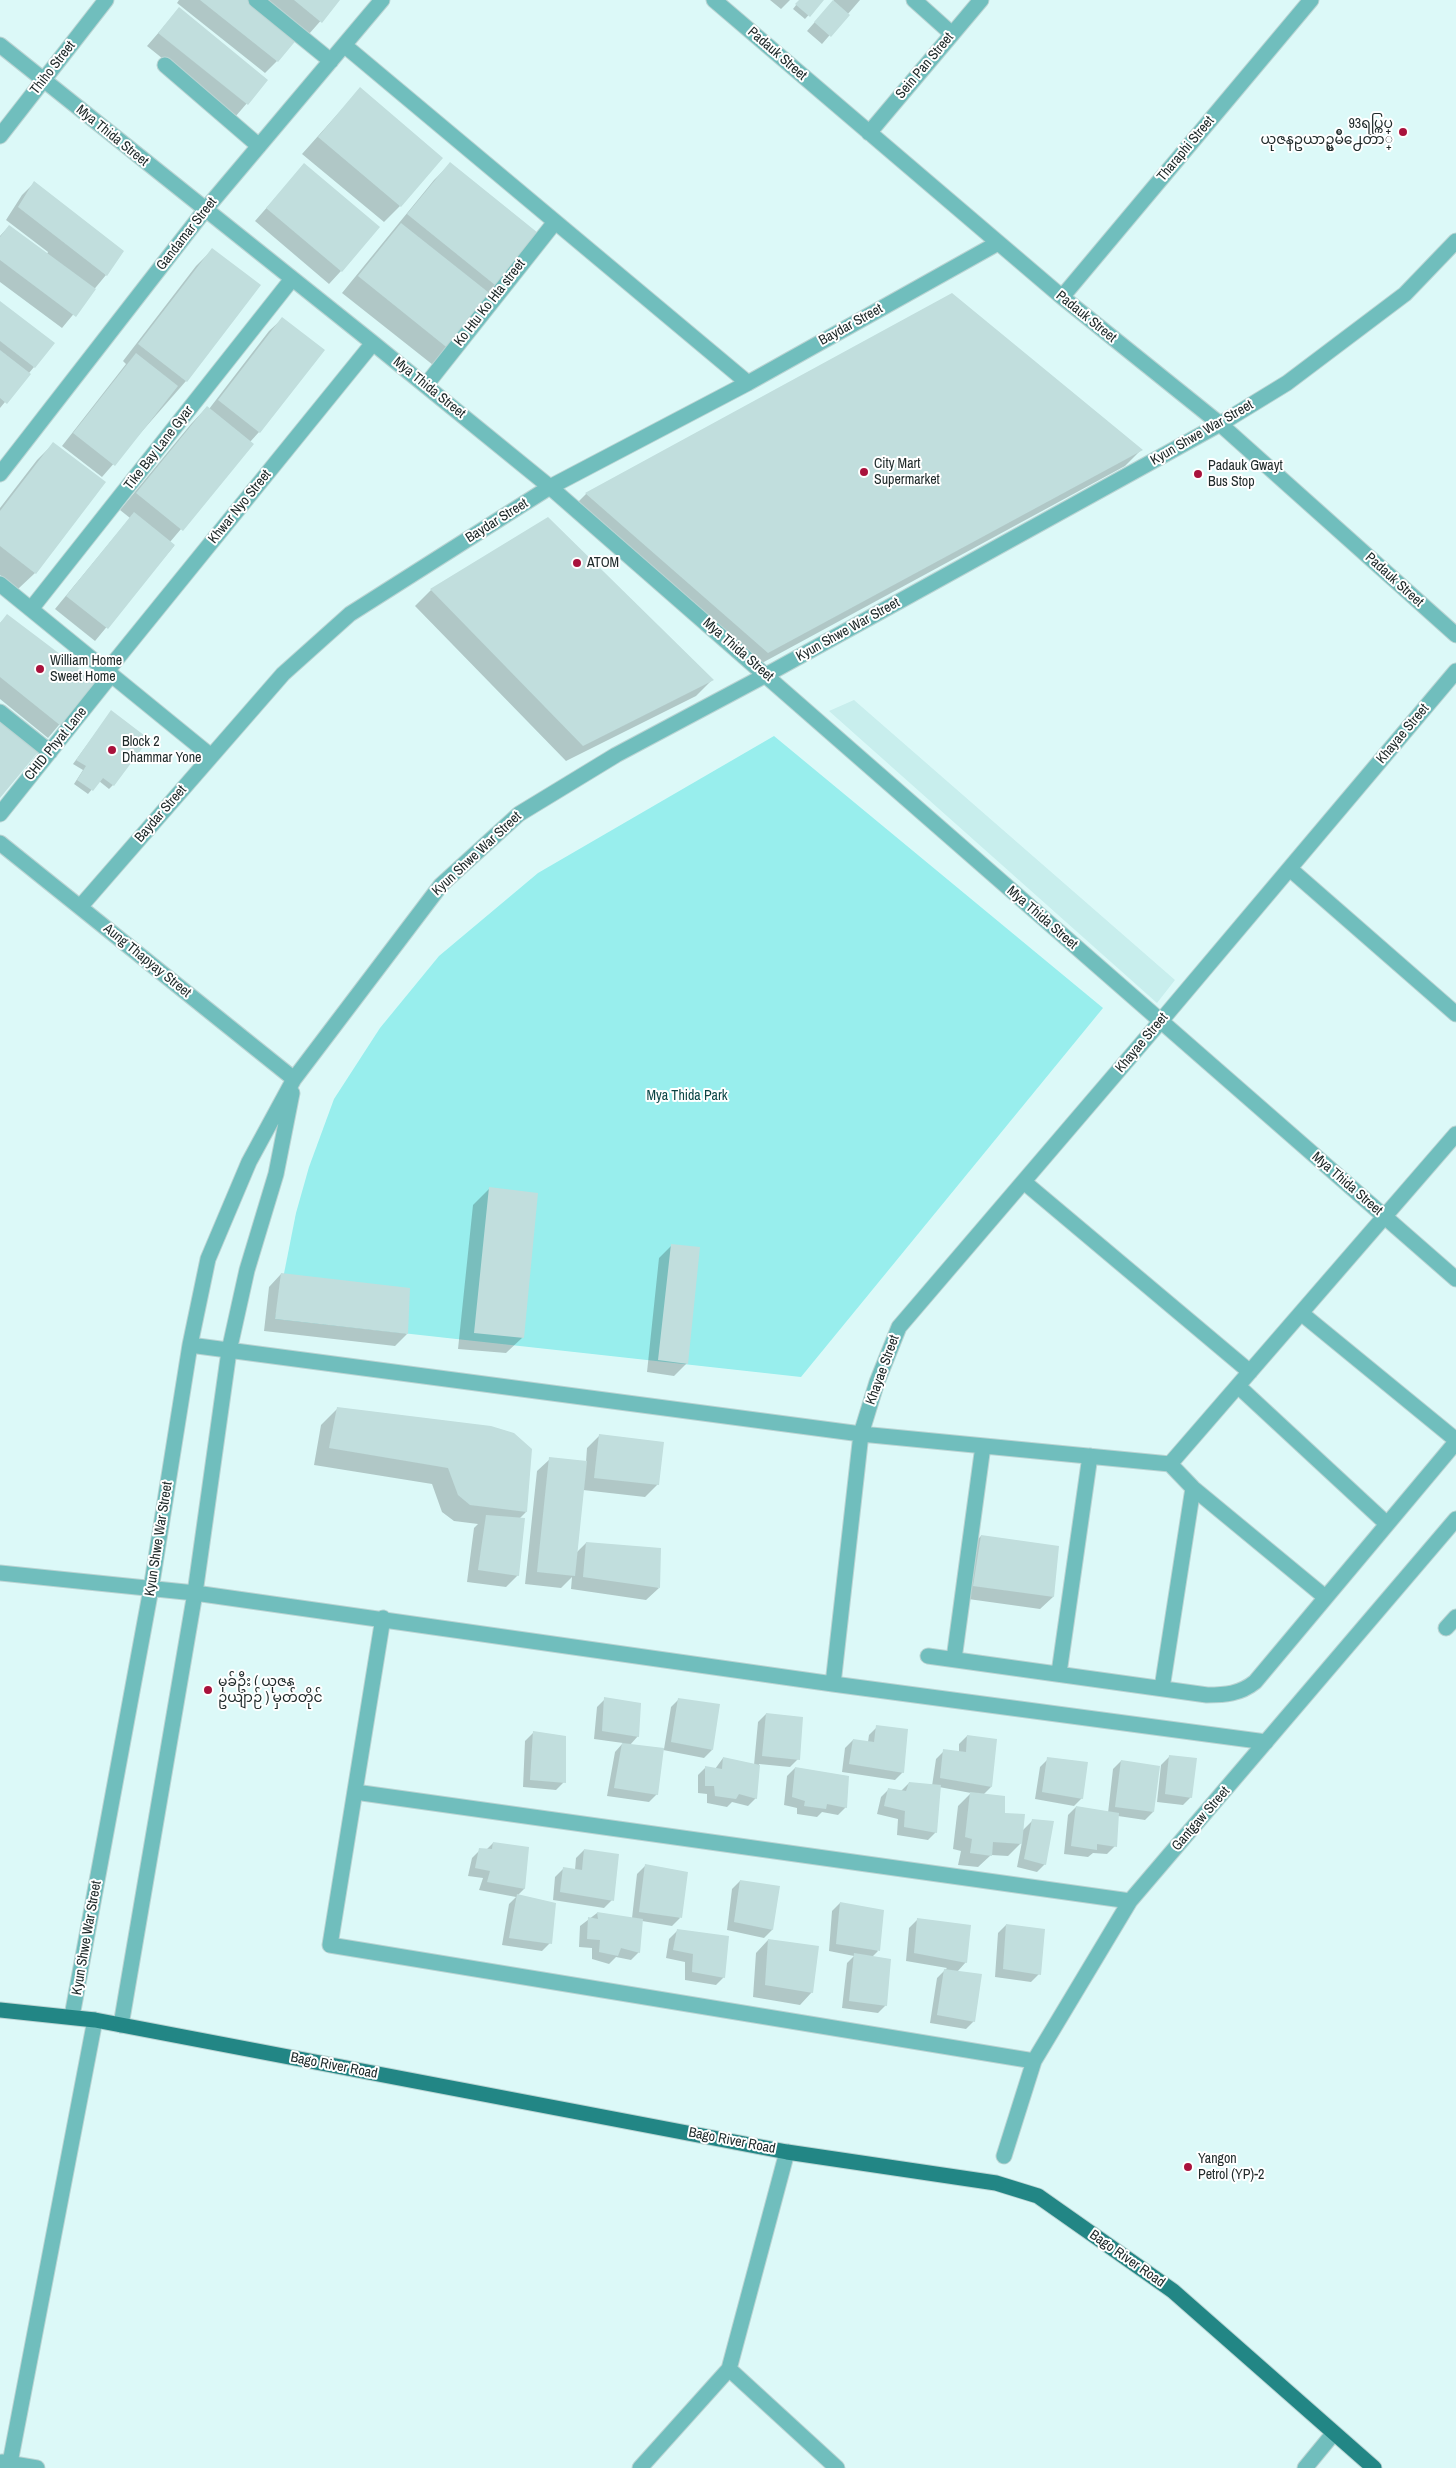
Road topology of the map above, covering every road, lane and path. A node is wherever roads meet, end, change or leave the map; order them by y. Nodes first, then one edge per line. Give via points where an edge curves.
1 (106, 0) edge
2 (256, 0) edge
3 (382, 0) edge
4 (714, 0) edge
5 (914, 0) edge
6 (981, 0) edge
7 (1310, 0) edge
8 (952, 34) junction
9 (0, 45) edge
10 (344, 45) junction
11 (331, 61) junction
12 (165, 65) dead end
13 (44, 81) junction
14 (869, 133) junction
15 (0, 136) edge
16 (259, 146) junction
17 (205, 210) junction
18 (555, 222) junction
19 (1456, 241) edge
20 (998, 243) junction
21 (292, 279) junction
22 (1062, 297) junction
23 (373, 343) junction
24 (748, 383) junction
25 (426, 385) junction
26 (1220, 424) junction
27 (0, 474) edge
28 (550, 487) junction
29 (0, 584) edge
30 (34, 605) junction
31 (1456, 635) edge
32 (1456, 671) edge
33 (109, 673) junction
34 (766, 675) junction
35 (0, 712) edge
36 (47, 750) junction
37 (211, 756) junction
38 (0, 814) edge
39 (0, 843) edge
40 (1290, 869) junction
41 (80, 907) junction
42 (1456, 1014) edge
43 (1160, 1022) junction
44 (294, 1079) junction
45 (1456, 1134) edge
46 (1024, 1182) junction
47 (1386, 1216) junction
48 (1456, 1279) edge
49 (1301, 1313) junction
50 (190, 1345) junction
51 (229, 1351) junction
52 (1250, 1372) junction
53 (1238, 1386) junction
54 (861, 1434) junction
55 (1456, 1441) edge
56 (983, 1446) junction
57 (1090, 1456) junction
58 (1170, 1464) junction
59 (1193, 1488) junction
60 (1456, 1519) edge
61 (1387, 1524) junction
62 (0, 1573) edge
63 (151, 1589) junction
64 (195, 1593) junction
65 (1325, 1597) junction
66 (383, 1618) junction
67 (928, 1656) dead end
68 (954, 1660) junction
69 (1059, 1674) junction
70 (833, 1684) junction
71 (1162, 1688) junction
72 (1266, 1742) junction
73 (355, 1792) junction
74 (1130, 1901) junction
75 (0, 2010) edge
76 (72, 2016) junction
77 (95, 2020) junction
78 (121, 2025) junction
79 (1034, 2061) junction
80 (787, 2152) junction
81 (1004, 2156) dead end
82 (729, 2369) junction
83 (1333, 2434) junction
84 (6, 2464) edge
85 (37, 2468) edge
86 (640, 2468) edge
87 (837, 2468) edge
88 (1305, 2468) edge
89 (1374, 2468) edge

1 - 13 street, Thiho Street
2 - 11 street
3 - 10 street, Gandamar Street
4 - 14 street, Padauk Street
5 - 8 street
6 - 8 street, Sein Pan Street
7 - 22 street, Tharaphi Street
8 - 14 street, Sein Pan Street
9 - 13 street, Mya Thida Street
10 - 11 street, Gandamar Street
10 - 18 street
11 - 16 street, Gandamar Street
12 - 16 street
13 - 15 street, Thiho Street
13 - 17 street, Mya Thida Street
14 - 20 street, Padauk Street
16 - 17 street, Gandamar Street
17 - 21 street, Mya Thida Street
17 - 27 street, Gandamar Street
18 - 24 street
18 - 25 street, Ko Htu Ko Hta street
19 - 26 street, Kyun Shwe War Street via 1405,294 1287,382
20 - 22 street, Padauk Street
20 - 24 street, Baydar Street
21 - 23 street, Mya Thida Street
21 - 30 street, Tike Bay Lane Gyar
22 - 26 street, Padauk Street
23 - 25 street, Mya Thida Street
23 - 33 street, Khwar Nyo Street
24 - 28 street, Baydar Street
25 - 28 street, Mya Thida Street
26 - 31 street, Padauk Street
26 - 34 street, Kyun Shwe War Street
28 - 34 street, Mya Thida Street
28 - 37 street, Baydar Street via 350,614 283,674
29 - 30 street
30 - 33 street
32 - 40 street, Khayae Street
33 - 36 street, CHID Phyat Lane
33 - 37 street
34 - 43 street, Mya Thida Street
34 - 44 street, Kyun Shwe War Street via 616,755 518,814 441,885
35 - 36 street
36 - 38 street, CHID Phyat Lane
37 - 41 street, Baydar Street
39 - 41 street, Aung Thapyay Street
40 - 42 street
40 - 43 street, Khayae Street
41 - 44 street, Aung Thapyay Street
43 - 46 street, Khayae Street
43 - 47 street, Mya Thida Street
44 - 50 street, Kyun Shwe War Street via 249,1162 208,1259
44 - 51 street, Kyun Shwe War Street via 276,1174 246,1270
45 - 47 street
46 - 52 street
46 - 54 street, Khayae Street via 900,1326 877,1382
47 - 48 street, Mya Thida Street
47 - 49 street
49 - 52 street
49 - 55 street
50 - 51 street
50 - 63 street, Kyun Shwe War Street
51 - 54 street
51 - 64 street, Kyun Shwe War Street
52 - 53 street
53 - 58 street
53 - 61 street
54 - 56 street
54 - 70 street, Khayae Street
55 - 61 street
56 - 57 street
56 - 68 street
57 - 58 street
57 - 69 street
58 - 59 street
59 - 65 street
59 - 71 street
60 - 72 street, Gantgaw Street
61 - 65 street
62 - 63 street
63 - 64 street
63 - 76 street, Kyun Shwe War Street
64 - 66 street
64 - 78 street, Kyun Shwe War Street
65 - 71 street via 1248,1688 1229,1694 1207,1695
66 - 70 street
66 - 73 street
67 - 68 street
68 - 69 street
69 - 71 street
70 - 72 street
72 - 74 street, Gantgaw Street
73 - 74 street
73 - 79 street via 330,1945
74 - 79 street, Gantgaw Street
75 - 76 main road, Bago River Road
76 - 77 main road, Bago River Road
77 - 78 main road, Bago River Road
77 - 84 street
78 - 80 main road, Bago River Road
79 - 81 street, Gantgaw Street
80 - 82 street
80 - 83 main road, Bago River Road via 996,2183 1038,2196 1173,2291
82 - 86 street
82 - 87 street
83 - 88 street
83 - 89 main road, Bago River Road
84 - 85 street

